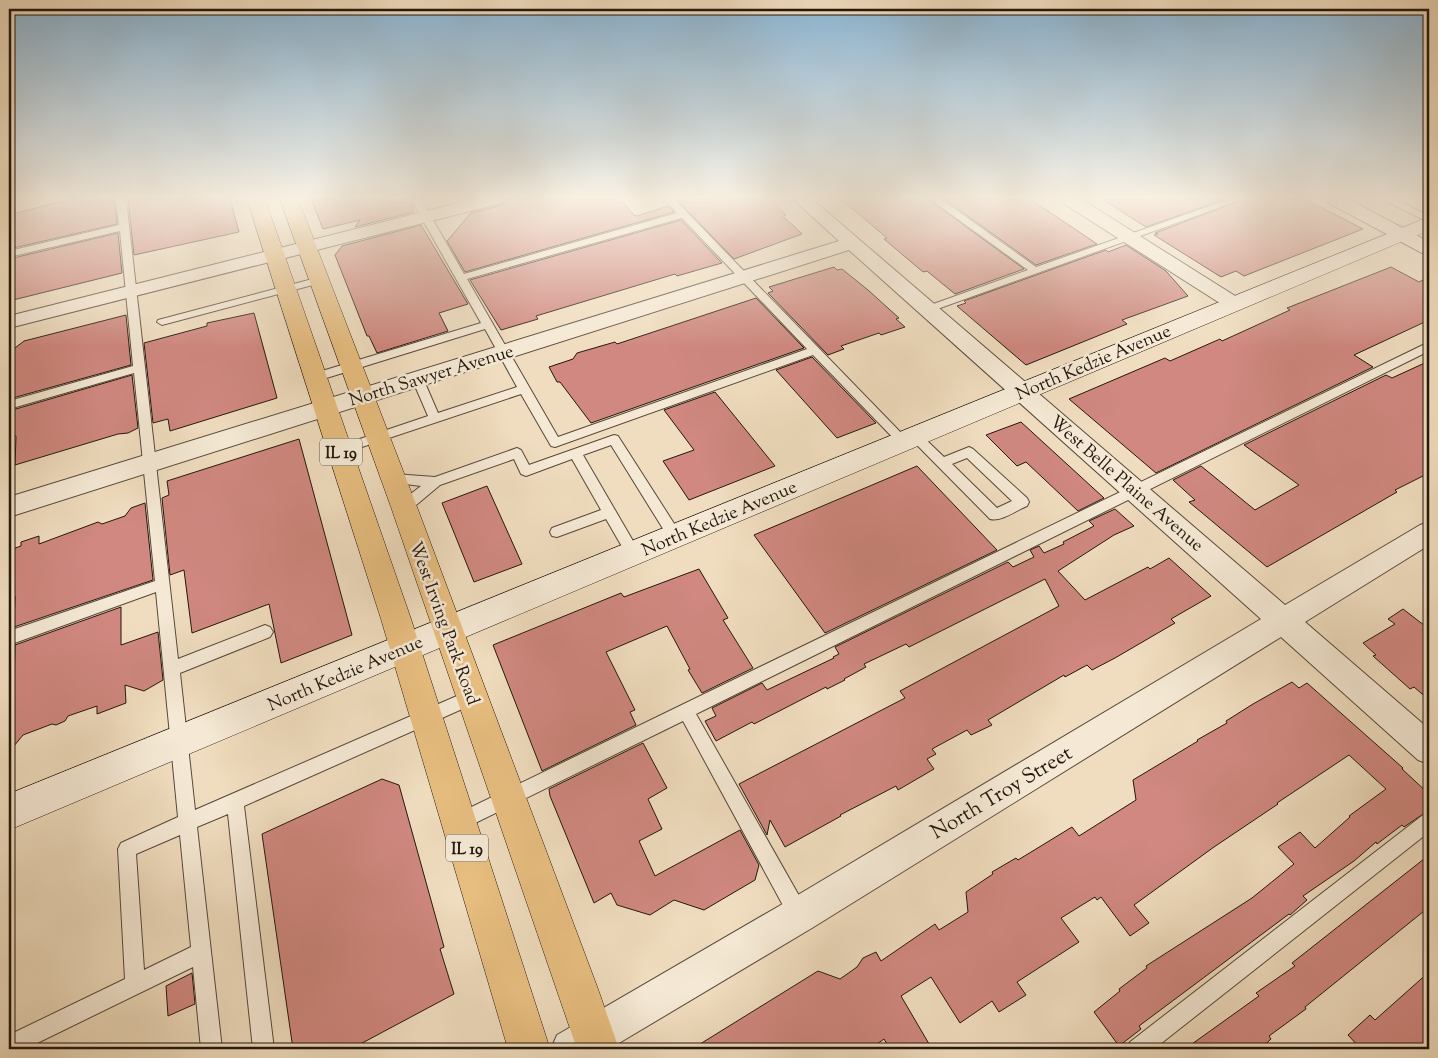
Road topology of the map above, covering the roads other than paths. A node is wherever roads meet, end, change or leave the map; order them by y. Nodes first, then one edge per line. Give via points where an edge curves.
1 (33, 248) edge
2 (126, 248) edge
3 (272, 248) edge
4 (302, 248) edge
5 (308, 248) edge
6 (444, 248) edge
7 (564, 248) edge
8 (717, 248) edge
9 (836, 248) edge
10 (859, 248) edge
11 (1004, 248) edge
12 (1098, 248) edge
13 (1148, 248) edge
14 (1367, 248) edge
15 (9, 254) edge
16 (274, 255) junction
17 (1035, 271) junction
18 (744, 277) junction
19 (461, 278) junction
20 (320, 280) junction
21 (285, 289) junction
22 (131, 291) junction
23 (1233, 303) junction
24 (929, 309) junction
25 (9, 322) edge
26 (162, 322) dead end
27 (487, 325) junction
28 (1429, 347) edge
29 (815, 350) junction
30 (503, 352) junction
31 (352, 366) junction
32 (140, 368) junction
33 (316, 377) junction
34 (418, 379) junction
35 (524, 390) junction
36 (1023, 391) junction
37 (363, 397) junction
38 (9, 405) edge
39 (327, 408) junction
40 (435, 419) junction
41 (378, 437) junction
42 (909, 438) junction
43 (340, 450) junction
44 (575, 453) junction
45 (149, 463) junction
46 (943, 463) junction
47 (394, 479) junction
48 (435, 482) junction
49 (1136, 491) junction
50 (9, 507) edge
51 (404, 507) junction
52 (609, 512) junction
53 (558, 532) dead end
54 (1429, 532) edge
55 (675, 536) junction
56 (633, 553) junction
57 (162, 584) junction
58 (1283, 620) junction
59 (448, 630) junction
60 (265, 632) dead end
61 (9, 638) edge
62 (406, 648) junction
63 (172, 670) junction
64 (472, 697) junction
65 (686, 711) junction
66 (427, 717) junction
67 (179, 742) junction
68 (1429, 749) edge
69 (509, 798) junction
70 (236, 802) junction
71 (9, 812) edge
72 (1429, 821) edge
73 (188, 822) junction
74 (459, 822) junction
75 (799, 915) junction
76 (202, 952) junction
77 (135, 985) junction
78 (587, 1045) edge
79 (9, 1046) edge
80 (212, 1049) edge
81 (264, 1049) edge
82 (529, 1049) edge
83 (1138, 1049) edge

1 - 15 lane
2 - 22 lane
3 - 16 main road, IL 19
4 - 16 street
5 - 20 main road, West Irving Park Road / IL 19
6 - 19 lane
7 - 19 lane
8 - 18 lane
9 - 18 street, North Sawyer Avenue
10 - 24 street, West Belle Plaine Avenue
11 - 17 lane
12 - 17 lane
13 - 23 street
14 - 23 main road, North Kedzie Avenue
16 - 21 main road, IL 19
16 - 22 street
17 - 24 lane
18 - 29 lane
18 - 30 street, North Sawyer Avenue
19 - 27 lane
20 - 21 lane
20 - 31 main road, West Irving Park Road / IL 19
21 - 26 lane
21 - 33 main road, IL 19
22 - 25 street
22 - 32 lane
23 - 36 main road, North Kedzie Avenue
24 - 36 street, West Belle Plaine Avenue
27 - 30 lane
27 - 31 lane
28 - 49 lane
29 - 35 lane via 555,443
29 - 42 lane
30 - 34 street, North Sawyer Avenue
30 - 35 lane
31 - 33 lane
31 - 37 main road, West Irving Park Road / IL 19
32 - 38 lane
32 - 45 lane
33 - 39 main road, IL 19
34 - 37 street, North Sawyer Avenue
34 - 40 lane
35 - 40 lane
36 - 42 main road, North Kedzie Avenue
36 - 49 street, West Belle Plaine Avenue
37 - 39 street, North Sawyer Avenue
37 - 41 main road, West Irving Park Road / IL 19
39 - 43 main road, IL 19
39 - 45 street, North Sawyer Avenue
40 - 41 lane
41 - 43 lane
41 - 47 main road, West Irving Park Road / IL 19
42 - 46 lane
42 - 55 main road, North Kedzie Avenue
43 - 62 main road, IL 19
44 - 48 lane via 526,471 517,453
44 - 52 lane
44 - 55 lane via 614,439
45 - 50 street, North Sawyer Avenue
45 - 57 lane
46 - 46 lane via 995,515 1022,502 969,452
47 - 48 lane
47 - 51 main road, West Irving Park Road / IL 19
48 - 51 lane
49 - 58 street, West Belle Plaine Avenue
49 - 65 lane
51 - 59 main road, West Irving Park Road / IL 19
52 - 53 lane
52 - 56 lane
54 - 58 street, North Troy Street
55 - 56 main road, North Kedzie Avenue
56 - 59 main road, North Kedzie Avenue
57 - 61 lane
57 - 63 lane
58 - 68 street, West Belle Plaine Avenue
58 - 75 street, North Troy Street
59 - 62 main road, North Kedzie Avenue
59 - 64 main road, West Irving Park Road / IL 19
60 - 63 lane
62 - 66 main road, IL 19
62 - 67 main road, North Kedzie Avenue
63 - 67 lane
64 - 66 lane
64 - 69 main road, West Irving Park Road / IL 19
65 - 69 lane
65 - 75 lane
66 - 70 lane
66 - 74 main road, IL 19
67 - 71 main road, North Kedzie Avenue
67 - 73 lane
69 - 74 lane
69 - 78 main road, West Irving Park Road / IL 19 via 578,989
70 - 73 lane
70 - 81 lane
72 - 83 lane
73 - 76 lane
73 - 77 lane via 127,850
74 - 82 main road, IL 19
75 - 78 street, North Troy Street
76 - 77 lane
76 - 80 lane
77 - 79 lane

